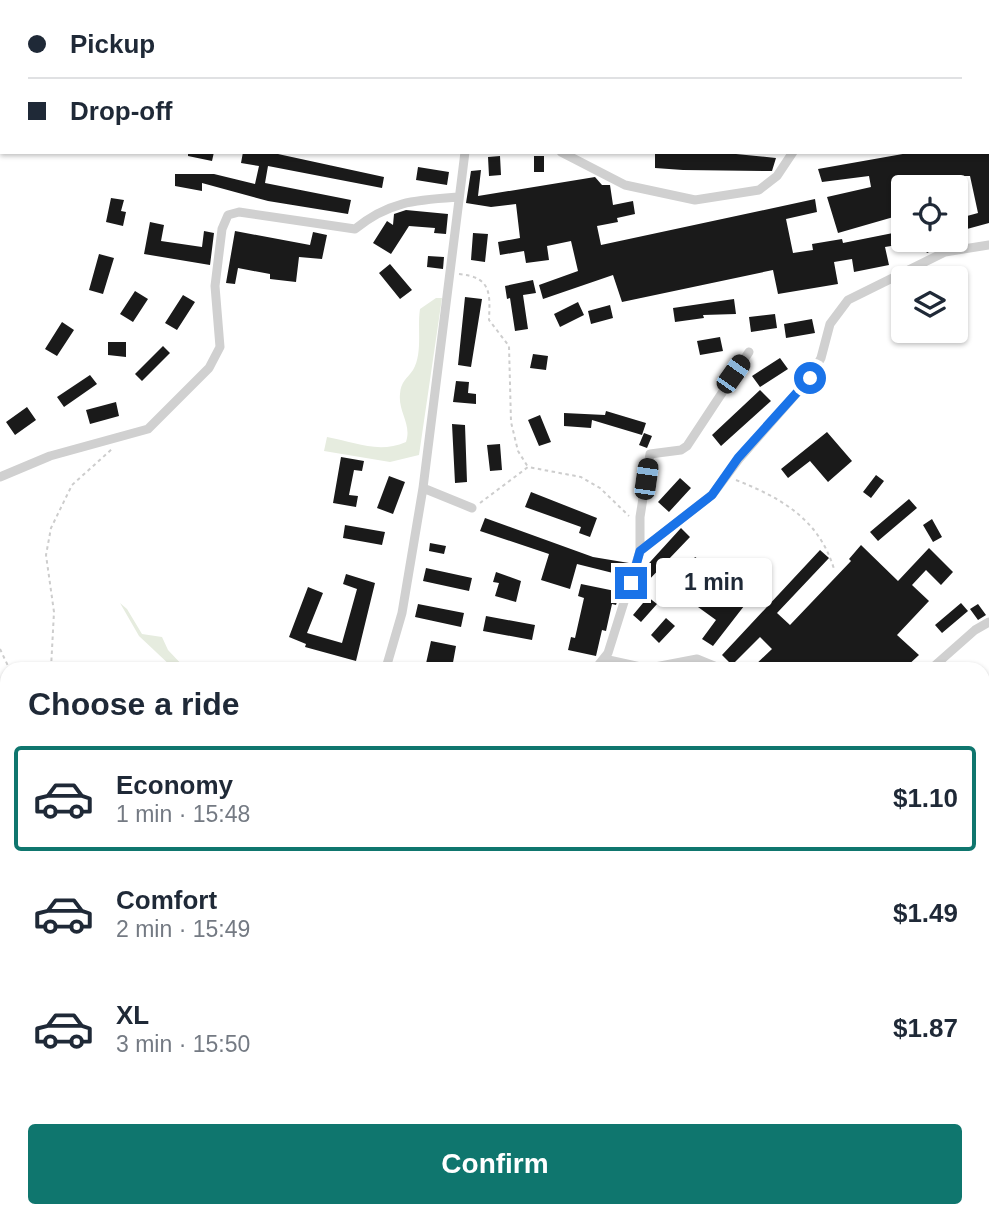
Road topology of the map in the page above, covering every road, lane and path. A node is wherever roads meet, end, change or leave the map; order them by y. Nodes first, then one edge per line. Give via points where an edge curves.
1 (465, 154) edge
2 (565, 154) edge
3 (792, 154) edge
4 (459, 197) junction
5 (989, 246) edge
6 (451, 273) junction
7 (749, 352) dead end
8 (119, 445) dead end
9 (528, 467) junction
10 (727, 476) junction
11 (0, 477) edge
12 (423, 488) junction
13 (472, 508) joint
14 (640, 517) junction
15 (640, 551) junction
16 (834, 569) dead end
17 (989, 622) edge
18 (604, 659) junction
19 (52, 662) edge
20 (388, 662) edge
21 (601, 662) edge
22 (618, 662) edge
23 (680, 662) edge
24 (704, 662) edge
25 (939, 662) edge

1 - 4 street
2 - 3 street via 625,185 695,200 759,190 777,176
4 - 6 street
4 - 11 street via 396,204 355,229 239,212 229,215 222,229 215,286 220,347 209,368 148,429 50,456
5 - 10 street via 945,252 848,300 830,324 810,378
6 - 9 path via 476,278 491,294 489,320 509,346 511,422
6 - 12 street
7 - 14 street via 687,446 650,454
8 - 19 path via 72,485 51,528 46,555 55,625
9 - 13 path
9 - 14 path via 581,477 629,516
10 - 15 street via 705,503
10 - 16 path via 797,510 819,537
12 - 13 street
12 - 20 street via 402,614
14 - 15 street
15 - 18 street
17 - 25 street
18 - 21 street
18 - 22 street
23 - 24 street

